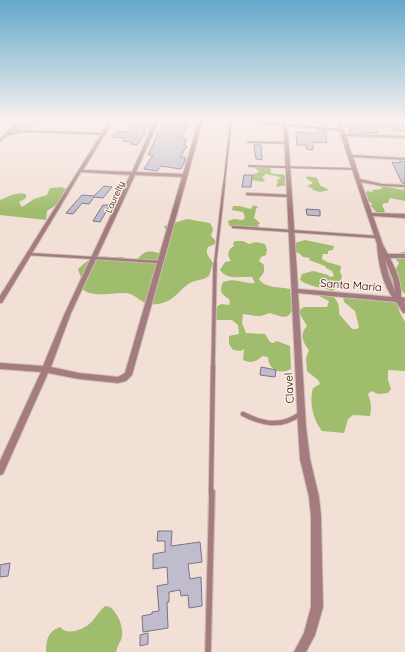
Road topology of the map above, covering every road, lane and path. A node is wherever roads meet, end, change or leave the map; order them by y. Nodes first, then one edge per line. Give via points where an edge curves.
1 (93, 150) edge
2 (144, 150) edge
3 (193, 150) edge
4 (228, 150) edge
5 (287, 150) edge
6 (350, 150) edge
7 (352, 156) junction
8 (405, 159) edge
9 (249, 166) dead end
10 (288, 168) junction
11 (355, 170) junction
12 (81, 171) junction
13 (134, 173) junction
14 (186, 176) junction
15 (358, 180) junction
16 (405, 186) edge
17 (247, 194) dead end
18 (290, 196) junction
19 (369, 214) junction
20 (405, 216) edge
21 (233, 227) dead end
22 (292, 232) junction
23 (377, 237) junction
24 (380, 244) junction
25 (28, 254) junction
26 (380, 255) junction
27 (387, 256) junction
28 (405, 256) edge
29 (95, 257) junction
30 (160, 262) junction
31 (295, 291) junction
32 (402, 299) edge
33 (0, 301) edge
34 (405, 311) edge
35 (0, 366) edge
36 (46, 369) junction
37 (301, 413) junction
38 (243, 414) dead end
39 (0, 471) edge
40 (208, 652) edge
41 (300, 652) edge

1 - 12 street
2 - 13 street, Laurelty
3 - 14 street
4 - 40 lane via 214,276
5 - 10 street, Clavel
6 - 7 street
7 - 8 street
7 - 11 street
9 - 10 lane
10 - 11 lane
10 - 18 street, Clavel
11 - 15 street
12 - 13 street
12 - 25 street
13 - 14 street
13 - 29 street, Laurelty
14 - 30 street
15 - 16 street
15 - 19 street
17 - 18 lane
18 - 22 street, Clavel
19 - 20 street
19 - 23 street
21 - 22 lane
22 - 23 lane
22 - 31 street, Clavel
23 - 24 street
24 - 26 street
24 - 27 street
25 - 29 lane
25 - 33 street
26 - 27 street
26 - 32 street via 392,292
27 - 28 street
27 - 32 street
29 - 30 lane
29 - 36 street, Laurelty via 68,313
30 - 36 street via 126,378 118,380 80,376
31 - 32 street, Santa María
31 - 37 street, Clavel
32 - 34 street
35 - 36 street
36 - 39 street, Laurelty
37 - 38 lane via 291,422 276,424 254,420
37 - 41 street, Clavel via 305,459 316,516 317,607 310,635

